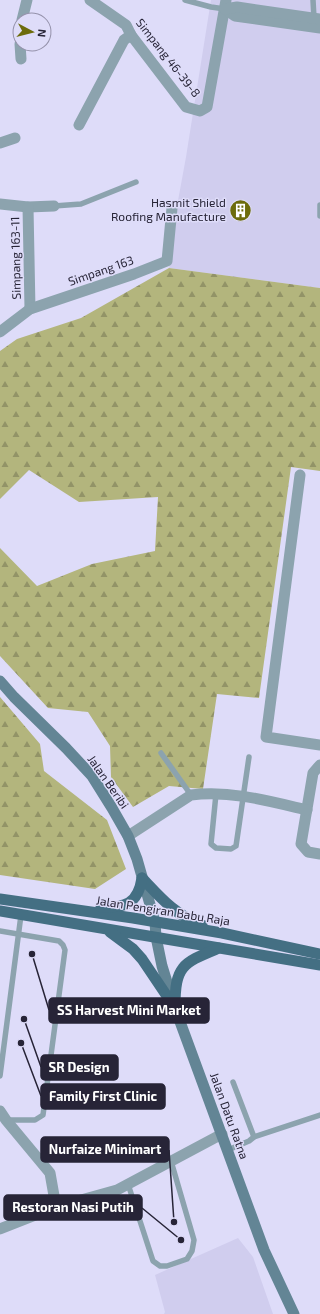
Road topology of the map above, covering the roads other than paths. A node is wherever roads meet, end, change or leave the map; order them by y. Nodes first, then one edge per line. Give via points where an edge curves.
1 (27, 0) edge
2 (90, 0) edge
3 (185, 0) edge
4 (313, 0) edge
5 (242, 4) edge
6 (225, 5) edge
7 (24, 12) edge
8 (317, 18) edge
9 (320, 28) edge
10 (131, 36) junction
11 (21, 52) edge
12 (21, 58) dead end
13 (79, 125) dead end
14 (15, 138) dead end
15 (0, 143) edge
16 (136, 182) dead end
17 (0, 204) edge
18 (320, 205) edge
19 (54, 206) joint
20 (28, 207) junction
21 (172, 208) dead end
22 (320, 216) edge
23 (30, 309) junction
24 (0, 332) edge
25 (300, 475) dead end
26 (0, 681) edge
27 (320, 745) edge
28 (161, 753) dead end
29 (249, 757) dead end
30 (320, 765) edge
31 (216, 794) junction
32 (243, 795) junction
33 (191, 796) junction
34 (307, 810) junction
35 (128, 836) junction
36 (320, 854) edge
37 (142, 878) junction
38 (0, 899) edge
39 (54, 906) junction
40 (0, 911) edge
41 (21, 915) junction
42 (155, 922) junction
43 (108, 930) junction
44 (0, 931) edge
45 (222, 933) junction
46 (18, 934) junction
47 (156, 937) junction
48 (219, 947) junction
49 (320, 954) edge
50 (320, 965) edge
51 (175, 1008) junction
52 (0, 1076) edge
53 (233, 1082) dead end
54 (320, 1115) edge
55 (3, 1116) edge
56 (222, 1134) junction
57 (254, 1137) junction
58 (228, 1150) junction
59 (171, 1161) junction
60 (128, 1184) junction
61 (56, 1207) junction
62 (0, 1229) edge
63 (294, 1314) edge

1 - 7 street
2 - 10 street, Simpang 46-39-8 via 126,25
3 - 6 lane via 211,8
4 - 8 lane
5 - 6 street via 237,7
5 - 8 street
6 - 9 street via 235,16
6 - 10 street, Simpang 46-39-8 via 204,109 186,107
10 - 13 street via 124,40
11 - 12 street
14 - 15 street
16 - 19 lane via 81,204
17 - 20 street, Simpang 163-11
18 - 22 lane
19 - 20 street, Simpang 163-11
20 - 23 street, Simpang 163-11
21 - 23 street, Simpang 163 via 167,261
23 - 24 street, Simpang 163
25 - 27 street via 266,737
26 - 35 main road, Jalan Beribi via 92,776
28 - 33 lane
29 - 32 lane
30 - 34 street via 313,773
31 - 32 street
31 - 32 lane via 211,844 216,848 231,849 236,846
31 - 33 street
32 - 34 street
33 - 35 street
34 - 36 street via 301,844 308,852
35 - 37 main road, Jalan Beribi
37 - 39 main road via 141,886 132,901 118,908
37 - 42 main road, Jalan Beribi
37 - 45 main road via 179,914
38 - 39 main road, Jalan Pengiran Babu Raja
39 - 42 main road, Jalan Pengiran Babu Raja
40 - 41 main road
41 - 43 main road
41 - 46 lane
42 - 45 main road, Jalan Pengiran Babu Raja
42 - 47 main road, Jalan Datu Ratna
43 - 47 main road
43 - 51 main road via 134,949
44 - 46 lane
45 - 49 main road, Jalan Pengiran Babu Raja
46 - 52 lane
46 - 55 lane via 59,941 65,950 43,1115 35,1120
47 - 48 main road
47 - 51 main road, Jalan Datu Ratna
48 - 50 main road
48 - 51 main road via 190,961 182,969 176,980
51 - 56 main road, Jalan Datu Ratna
53 - 57 lane
54 - 57 lane
55 - 61 street via 50,1173
56 - 58 main road, Jalan Datu Ratna
56 - 59 street
57 - 58 lane
58 - 63 main road, Jalan Datu Ratna via 264,1250
59 - 60 street
59 - 60 lane via 194,1240 192,1251 186,1259 167,1266 160,1266 153,1261
60 - 61 street via 117,1190
61 - 62 street

